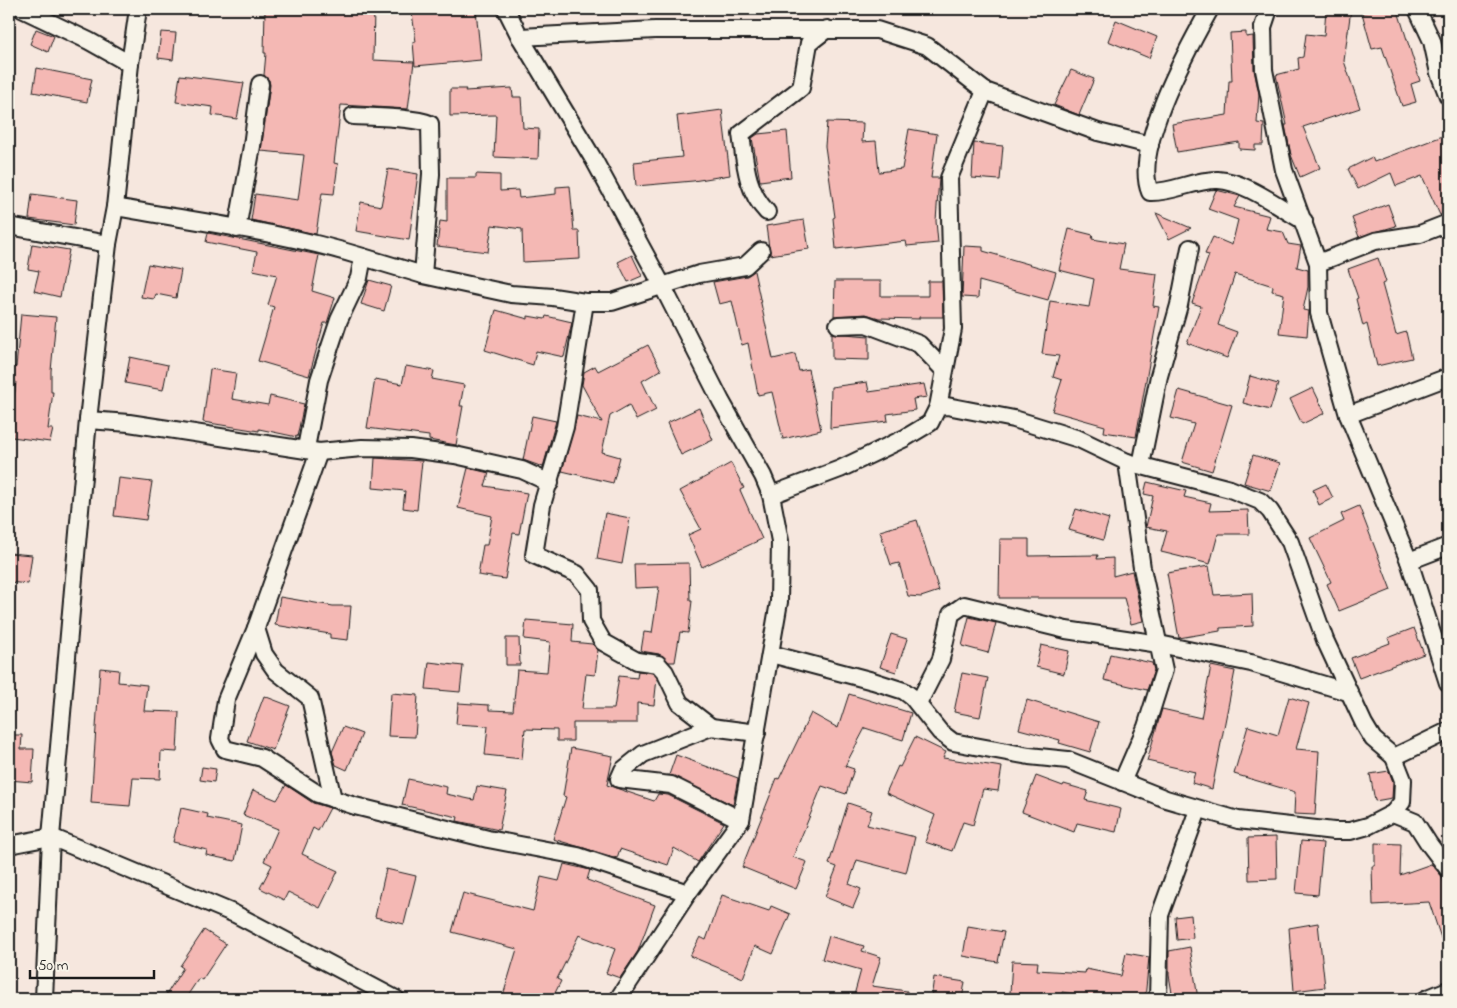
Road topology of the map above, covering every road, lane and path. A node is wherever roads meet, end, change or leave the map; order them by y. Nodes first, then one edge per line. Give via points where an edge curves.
1 (22, 9) edge
2 (138, 9) edge
3 (506, 9) edge
4 (1210, 9) edge
5 (1269, 9) edge
6 (1417, 9) edge
7 (826, 29) junction
8 (520, 37) junction
9 (130, 64) junction
10 (260, 84) dead end
11 (985, 90) junction
12 (1448, 96) edge
13 (353, 116) dead end
14 (1150, 145) junction
15 (115, 207) junction
16 (767, 212) dead end
17 (1304, 221) junction
18 (1448, 223) edge
19 (9, 226) edge
20 (237, 229) junction
21 (108, 244) junction
22 (1190, 248) dead end
23 (761, 252) dead end
24 (363, 257) junction
25 (1318, 264) junction
26 (423, 275) junction
27 (662, 284) junction
28 (585, 302) junction
29 (838, 325) dead end
30 (944, 370) junction
31 (1448, 377) edge
32 (938, 407) junction
33 (1348, 415) junction
34 (88, 420) junction
35 (312, 450) junction
36 (1134, 463) junction
37 (550, 483) junction
38 (770, 495) junction
39 (1448, 546) edge
40 (1409, 561) junction
41 (256, 628) junction
42 (1159, 644) junction
43 (771, 654) junction
44 (1448, 683) edge
45 (1348, 692) junction
46 (918, 704) junction
47 (710, 727) junction
48 (1448, 730) edge
49 (757, 733) junction
50 (1394, 757) junction
51 (1122, 782) junction
52 (1403, 796) junction
53 (333, 799) junction
54 (1198, 810) junction
55 (1393, 813) junction
56 (742, 820) junction
57 (1415, 822) junction
58 (51, 837) junction
59 (9, 844) edge
60 (1448, 869) edge
61 (688, 893) junction
62 (1448, 990) edge
63 (44, 999) edge
64 (396, 999) edge
65 (618, 999) edge
66 (1158, 999) edge
67 (1426, 999) edge

1 - 9 street
2 - 9 street
3 - 8 street
4 - 14 street via 1171,86
5 - 17 street via 1263,27 1264,70 1284,170
6 - 12 street via 1432,41
7 - 8 street via 655,30
7 - 11 street via 877,30 927,46
7 - 16 street via 809,43 802,88 742,134 746,176
8 - 27 street via 594,160
9 - 15 street
10 - 20 street
11 - 14 street via 1098,132
11 - 30 street via 949,178 953,329
13 - 26 street via 418,118 430,124
14 - 17 street via 1146,182 1150,192 1162,193 1218,180 1246,188
15 - 20 street
15 - 21 street
17 - 25 street
18 - 25 street via 1420,234 1375,242
19 - 21 street
20 - 24 street via 323,245
21 - 34 street
22 - 36 street via 1180,305
23 - 27 street via 745,266
24 - 26 street
24 - 35 street via 359,278 340,320 320,380
25 - 33 street via 1319,313
26 - 28 street via 511,294 553,296
27 - 28 street via 612,302
27 - 38 street
28 - 37 street via 565,428
29 - 30 street via 866,324 919,344
30 - 32 street
31 - 33 street
32 - 36 street via 1014,419 1079,439
32 - 38 street via 930,424 905,438 840,469
33 - 40 street
34 - 35 street
34 - 58 street
35 - 37 street via 411,449 455,454 522,470
35 - 41 street
36 - 42 street via 1142,568
36 - 45 street via 1230,489 1260,501 1270,511 1290,542 1325,640
37 - 47 street via 542,505 534,555 577,574 590,590 591,621 603,642 637,661 658,664 680,703
38 - 43 street via 780,541 779,602
39 - 40 street
40 - 44 street
41 - 53 street via 264,654 276,672 310,698
41 - 53 street via 226,700 220,739 225,749 262,758 311,790
42 - 45 street via 1251,663
42 - 46 street via 1066,630 964,605 951,614 940,659
42 - 51 street via 1164,670 1146,727
43 - 46 street via 881,683 904,692
43 - 49 street
45 - 50 street via 1373,740
46 - 51 street via 940,732 953,742 1068,760
47 - 49 street
47 - 56 street via 643,754 623,770 619,779 671,784
48 - 50 street
49 - 56 street
50 - 52 street via 1403,780
51 - 54 street
52 - 55 street via 1400,807
52 - 57 street
53 - 61 street via 488,839 578,856
54 - 55 street via 1238,820 1334,831 1368,826
54 - 66 street via 1160,916
55 - 57 street
56 - 61 street
57 - 60 street
58 - 59 street
58 - 63 street
58 - 64 street via 235,914
61 - 65 street
62 - 67 street

